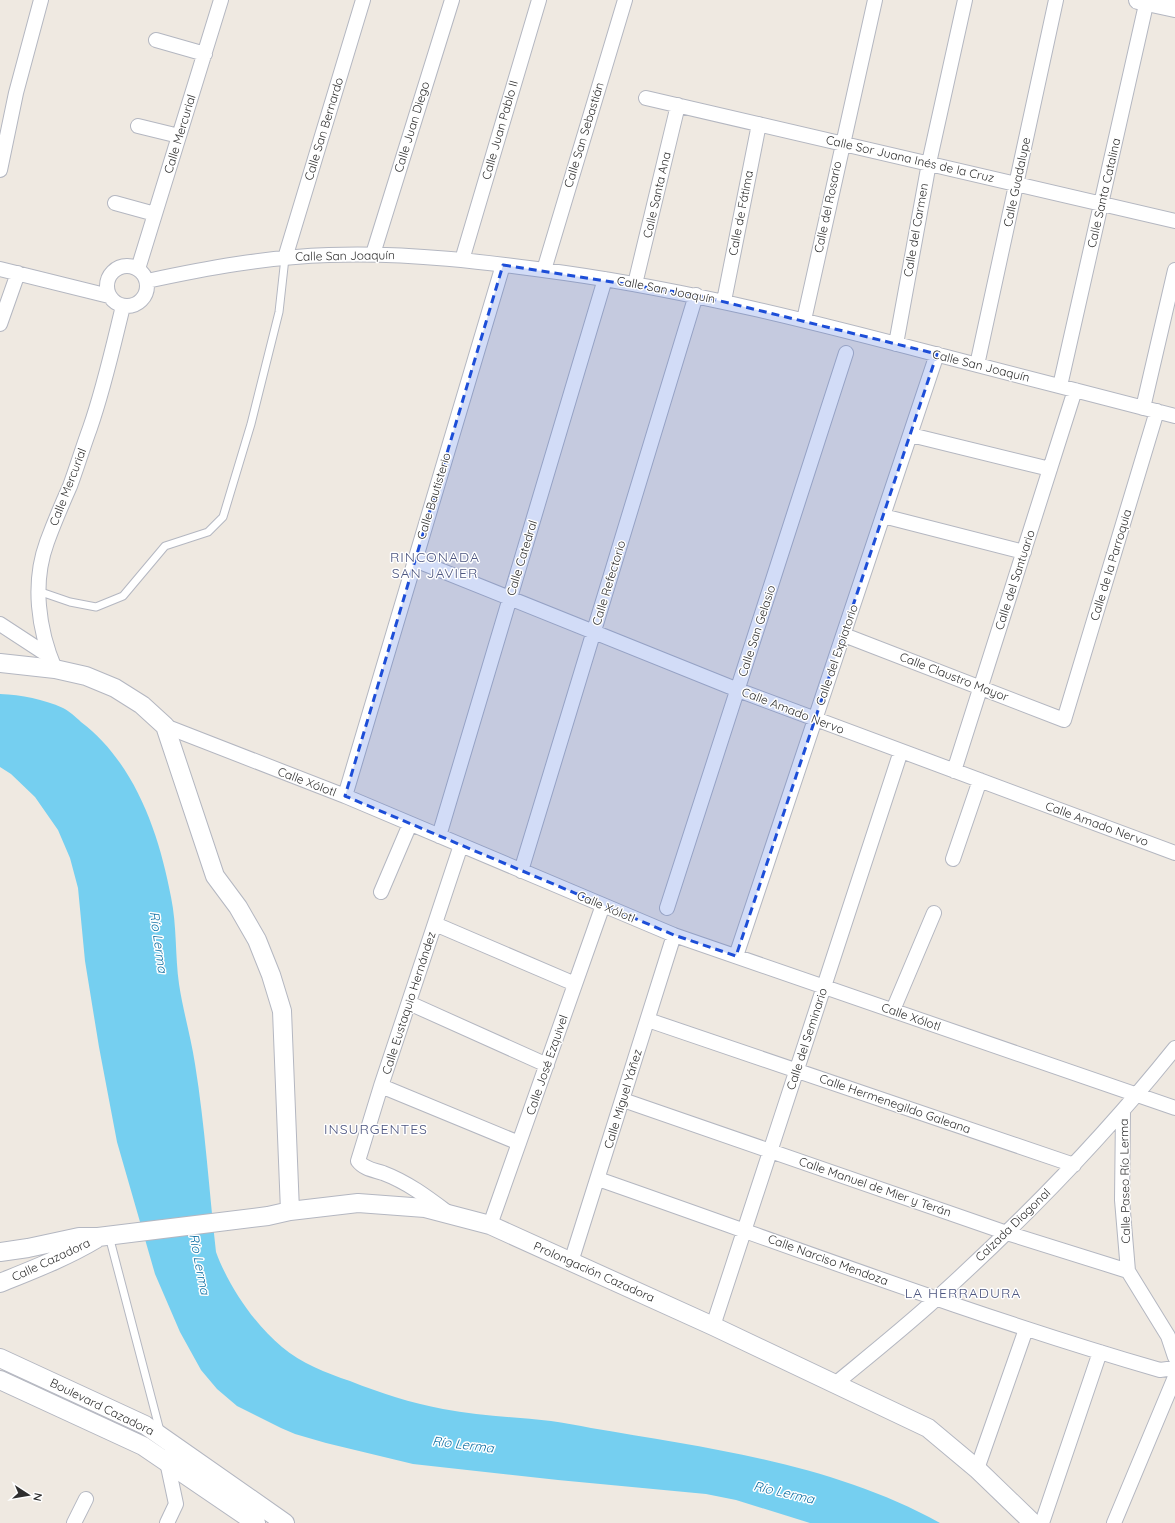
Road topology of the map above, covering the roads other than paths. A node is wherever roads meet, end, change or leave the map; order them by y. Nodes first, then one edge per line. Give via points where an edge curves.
1 (41, 0) edge
2 (221, 0) edge
3 (363, 0) edge
4 (452, 0) edge
5 (538, 0) edge
6 (625, 0) edge
7 (875, 0) edge
8 (965, 0) edge
9 (1056, 0) edge
10 (1144, 1) edge
11 (1175, 8) edge
12 (156, 40) dead end
13 (205, 54) junction
14 (646, 98) dead end
15 (678, 105) junction
16 (759, 124) junction
17 (138, 126) dead end
18 (179, 136) junction
19 (842, 143) junction
20 (929, 164) junction
21 (0, 170) edge
22 (1017, 184) junction
23 (115, 203) dead end
24 (1101, 204) junction
25 (155, 214) junction
26 (1175, 221) edge
27 (373, 254) junction
28 (285, 258) junction
29 (462, 260) junction
30 (504, 265) junction
31 (0, 269) edge
32 (138, 269) junction
33 (544, 270) junction
34 (1175, 270) edge
35 (18, 273) junction
36 (605, 279) junction
37 (147, 280) junction
38 (635, 284) junction
39 (696, 295) junction
40 (110, 296) junction
41 (724, 301) junction
42 (123, 306) junction
43 (804, 320) junction
44 (0, 324) edge
45 (896, 344) junction
46 (846, 353) dead end
47 (937, 354) junction
48 (977, 365) junction
49 (1060, 386) junction
50 (1075, 390) junction
51 (1143, 408) junction
52 (1157, 411) junction
53 (1175, 416) edge
54 (910, 435) junction
55 (1050, 469) junction
56 (883, 516) junction
57 (1024, 552) junction
58 (415, 560) junction
59 (38, 591) junction
60 (510, 598) junction
61 (0, 624) edge
62 (594, 632) junction
63 (844, 635) junction
64 (52, 662) junction
65 (0, 663) edge
66 (981, 688) junction
67 (738, 690) junction
68 (815, 719) junction
69 (1064, 720) joint
70 (166, 726) junction
71 (901, 751) junction
72 (954, 771) junction
73 (980, 780) junction
74 (344, 796) junction
75 (410, 824) junction
76 (439, 836) junction
77 (461, 846) junction
78 (1175, 853) edge
79 (952, 859) dead end
80 (521, 871) junction
81 (381, 892) dead end
82 (603, 905) junction
83 (667, 908) dead end
84 (934, 913) dead end
85 (435, 924) junction
86 (674, 935) junction
87 (736, 956) junction
88 (575, 984) junction
89 (824, 987) junction
90 (409, 1003) junction
91 (893, 1010) junction
92 (648, 1020) junction
93 (1175, 1048) edge
94 (547, 1065) junction
95 (797, 1071) junction
96 (381, 1086) junction
97 (1138, 1095) junction
98 (622, 1100) junction
99 (1175, 1108) edge
100 (1123, 1112) junction
101 (519, 1143) junction
102 (770, 1151) junction
103 (1074, 1165) junction
104 (598, 1179) junction
105 (290, 1211) junction
106 (449, 1214) junction
107 (490, 1225) junction
108 (744, 1230) junction
109 (1006, 1233) junction
110 (109, 1236) junction
111 (0, 1252) edge
112 (571, 1262) junction
113 (1128, 1271) junction
114 (0, 1283) edge
115 (936, 1298) junction
116 (713, 1326) junction
117 (1026, 1329) junction
118 (1100, 1352) junction
119 (1175, 1357) edge
120 (0, 1358) edge
121 (1175, 1368) edge
122 (1175, 1377) edge
123 (0, 1380) edge
124 (835, 1384) junction
125 (162, 1437) junction
126 (167, 1462) junction
127 (978, 1469) junction
128 (86, 1499) dead end
129 (282, 1521) edge
130 (74, 1523) edge
131 (167, 1523) edge
132 (256, 1523) edge
133 (1033, 1523) edge
134 (1042, 1523) edge
135 (1114, 1523) edge

1 - 21 street via 16,93
2 - 13 street, Calle Mercurial
3 - 28 street, Calle San Bernardo
4 - 27 street, Calle Juan Diego
5 - 29 street, Calle Juan Pablo II
6 - 33 street, Calle San Sebastián
7 - 19 street, Calle del Rosario
8 - 20 street, Calle del Carmen
9 - 22 street, Calle Guadalupe
10 - 11 street
10 - 24 street, Calle Santa Catalina
12 - 13 street
13 - 18 street, Calle Mercurial
14 - 15 street, Calle Sor Juana Inés de la Cruz
15 - 16 street, Calle Sor Juana Inés de la Cruz
15 - 38 street, Calle Santa Ana
16 - 19 street, Calle Sor Juana Inés de la Cruz
16 - 41 street, Calle de Fátima
17 - 18 street
18 - 25 street, Calle Mercurial
19 - 20 street, Calle Sor Juana Inés de la Cruz
19 - 43 street, Calle del Rosario
20 - 22 street, Calle Sor Juana Inés de la Cruz
20 - 45 street, Calle del Carmen
22 - 24 street, Calle Sor Juana Inés de la Cruz
22 - 48 street, Calle Guadalupe
23 - 25 street
24 - 26 street, Calle Sor Juana Inés de la Cruz
24 - 49 street, Calle Santa Catalina
25 - 32 street, Calle Mercurial
27 - 28 street, Calle San Joaquín
27 - 29 street, Calle San Joaquín
28 - 37 street, Calle San Joaquín via 216,266
28 - 59 lane via 277,320 251,424 223,517 208,532 165,546 123,596 96,607 70,602
29 - 30 street, Calle San Joaquín
30 - 33 street, Calle San Joaquín
30 - 58 street, Calle Bautisterio
31 - 35 street
32 - 37 street
32 - 40 street via 128,265 114,270 107,282
33 - 36 street, Calle San Joaquín
34 - 51 street
35 - 40 street
35 - 44 street
36 - 38 street, Calle San Joaquín
36 - 60 street, Calle Catedral
37 - 42 street via 148,290 140,302
38 - 39 street, Calle San Joaquín
39 - 41 street, Calle San Joaquín
39 - 62 street, Calle Refectorio
40 - 42 street via 114,302
41 - 43 street, Calle San Joaquín
42 - 59 street, Calle Mercurial via 90,426 70,485 46,543
43 - 45 street, Calle San Joaquín
45 - 47 street, Calle San Joaquín
46 - 67 street, Calle San Gelasio
47 - 48 street, Calle San Joaquín
47 - 54 street, Calle del Expiatorio
48 - 49 street, Calle San Joaquín
49 - 50 street, Calle San Joaquín
50 - 51 street, Calle San Joaquín
50 - 55 street, Calle del Santuario
51 - 52 street, Calle San Joaquín
52 - 53 street, Calle San Joaquín
52 - 69 street, Calle de la Parroquia
54 - 55 street
54 - 56 street, Calle del Expiatorio
55 - 57 street, Calle del Santuario
56 - 57 street
56 - 63 street, Calle del Expiatorio
57 - 66 street, Calle del Santuario
58 - 60 street, Calle Amado Nervo
58 - 74 street, Calle Bautisterio
59 - 64 street, Calle Mercurial via 43,634
60 - 62 street, Calle Amado Nervo
60 - 76 street, Calle Catedral
61 - 64 street
62 - 67 street, Calle Amado Nervo
62 - 80 street, Calle Refectorio
63 - 66 street, Calle Claustro Mayor
63 - 68 street, Calle del Expiatorio
64 - 65 street, Calle Xólotl
64 - 70 street, Calle Xólotl via 115,688 142,705
66 - 69 street, Calle Claustro Mayor
66 - 72 street, Calle del Santuario
67 - 68 street, Calle Amado Nervo
67 - 83 street, Calle San Gelasio
68 - 71 street, Calle Amado Nervo
68 - 87 street, Calle del Expiatorio
70 - 74 street, Calle Xólotl
70 - 105 street via 215,876 238,907 256,940 271,974 282,1011
71 - 72 street, Calle Amado Nervo
71 - 89 street, Calle del Seminario
72 - 73 street, Calle Amado Nervo
73 - 78 street, Calle Amado Nervo
73 - 79 street
74 - 75 street, Calle Xólotl
75 - 76 street, Calle Xólotl
75 - 81 street
76 - 77 street, Calle Xólotl
77 - 80 street, Calle Xólotl
77 - 85 street, Calle Eustaquio Hernández
80 - 82 street, Calle Xólotl
82 - 86 street, Calle Xólotl
82 - 88 street, Calle José Ezquivel
84 - 91 street
85 - 88 street
85 - 90 street, Calle Eustaquio Hernández
86 - 87 street, Calle Xólotl
86 - 92 street, Calle Miguel Yáñez
87 - 89 street, Calle Xólotl
88 - 94 street, Calle José Ezquivel
89 - 91 street, Calle Xólotl
89 - 95 street, Calle del Seminario
90 - 94 street
90 - 96 street, Calle Eustaquio Hernández
91 - 97 street, Calle Xólotl
92 - 95 street, Calle Hermenegildo Galeana
92 - 98 street, Calle Miguel Yáñez
93 - 97 street, Calzada Diagonal
94 - 101 street, Calle José Ezquivel
95 - 102 street, Calle del Seminario
95 - 103 street, Calle Hermenegildo Galeana
96 - 101 street
96 - 106 street, Calle Eustaquio Hernández via 358,1161 362,1166 416,1189
97 - 99 street, Calle Xólotl
97 - 100 street, Calzada Diagonal
98 - 102 street, Calle Manuel de Mier y Terán
98 - 104 street, Calle Miguel Yáñez
100 - 103 street, Calzada Diagonal
100 - 113 street, Calle Paseo Río Lerma via 1122,1200
101 - 107 street, Calle José Ezquivel
102 - 108 street, Calle del Seminario
102 - 109 street, Calle Manuel de Mier y Terán
103 - 109 street, Calzada Diagonal
104 - 108 street, Calle Narciso Mendoza
104 - 112 street, Calle Miguel Yáñez
105 - 106 street, Prolongación Cazadora via 358,1203 425,1208
105 - 110 street, Prolongación Cazadora
106 - 107 street, Prolongación Cazadora
107 - 112 street, Prolongación Cazadora
108 - 115 street, Calle Narciso Mendoza
108 - 116 street, Calle del Seminario
109 - 113 street, Calle Manuel de Mier y Terán
109 - 115 street, Calzada Diagonal
110 - 111 street, Calle Cazadora via 79,1237
110 - 114 street, Calle Cazadora
110 - 125 lane
112 - 116 street, Prolongación Cazadora
113 - 119 street, Calle Paseo Río Lerma via 1168,1336
115 - 117 street, Calle Narciso Mendoza
115 - 124 street, Calzada Diagonal
116 - 124 street, Prolongación Cazadora
117 - 118 street, Calle Narciso Mendoza
117 - 127 street
118 - 121 street, Calle Narciso Mendoza via 1160,1370
118 - 134 street
120 - 125 street, Boulevard Cazadora via 145,1425
122 - 135 street
123 - 126 street, Boulevard Cazadora via 143,1446
124 - 127 street, Prolongación Cazadora via 928,1428
125 - 126 street
125 - 129 street, Boulevard Cazadora
126 - 131 street via 176,1504
126 - 132 street, Boulevard Cazadora
127 - 133 street, Prolongación Cazadora
128 - 130 street

